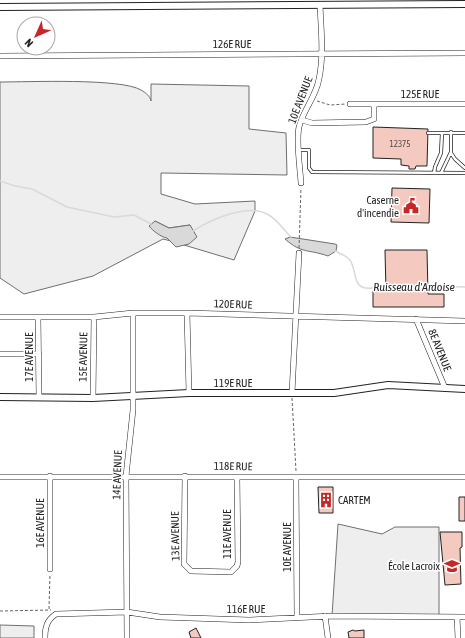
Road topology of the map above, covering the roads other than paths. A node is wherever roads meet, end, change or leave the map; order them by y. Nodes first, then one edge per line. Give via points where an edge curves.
1 (320, 3) edge
2 (465, 4) edge
3 (0, 7) edge
4 (465, 53) edge
5 (321, 54) junction
6 (0, 56) edge
7 (350, 104) road end
8 (374, 104) junction
9 (465, 104) edge
10 (302, 120) junction
11 (451, 132) junction
12 (428, 133) dead end
13 (442, 133) junction
14 (465, 133) edge
15 (300, 150) junction
16 (451, 152) junction
17 (465, 168) edge
18 (434, 173) junction
19 (441, 173) junction
20 (465, 173) edge
21 (301, 183) road end
22 (299, 253) road end
23 (133, 313) junction
24 (187, 313) junction
25 (0, 317) edge
26 (38, 317) junction
27 (94, 317) junction
28 (295, 317) junction
29 (416, 319) junction
30 (465, 321) edge
31 (0, 354) edge
32 (39, 354) junction
33 (445, 388) junction
34 (465, 389) edge
35 (189, 393) junction
36 (292, 394) junction
37 (133, 396) junction
38 (0, 397) edge
39 (39, 397) junction
40 (93, 398) junction
41 (0, 476) edge
42 (50, 476) junction
43 (126, 476) junction
44 (184, 476) junction
45 (237, 476) junction
46 (296, 477) junction
47 (465, 477) edge
48 (50, 569) road end
49 (214, 573) joint
50 (127, 612) junction
51 (325, 616) junction
52 (458, 617) junction
53 (465, 617) edge
54 (298, 618) junction
55 (45, 638) edge
56 (126, 638) edge
57 (328, 638) edge
58 (458, 638) edge

1 - 2 street
1 - 3 street
1 - 5 street, 10E AVENUE
4 - 5 street, 126E RUE
5 - 6 street, 126E RUE
5 - 10 street, 10E AVENUE via 319,80
7 - 8 street, 125E RUE
8 - 9 street, 125E RUE
8 - 10 street via 374,119 366,122 312,123
10 - 15 street, 10E AVENUE via 299,131
11 - 13 lane
11 - 14 lane
11 - 16 lane
12 - 13 lane
13 - 18 lane via 441,153
15 - 18 lane via 309,150 308,168 312,172
15 - 21 street, 10E AVENUE
16 - 17 lane
16 - 19 lane
18 - 19 lane
19 - 20 lane
22 - 28 street
23 - 24 street, 120E RUE
23 - 27 street, 120E RUE
23 - 37 street, 14E AVENUE
24 - 28 street, 120E RUE
24 - 35 street
25 - 26 street, 120E RUE
26 - 27 street, 120E RUE
26 - 32 street, 17E AVENUE
27 - 40 street, 15E AVENUE
28 - 29 street, 120E RUE
28 - 36 street
29 - 30 street, 120E RUE
29 - 33 street, 8E AVENUE
31 - 32 street
32 - 39 street, 17E AVENUE
33 - 34 street, 119E RUE
33 - 36 street, 119E RUE via 388,385 334,393
35 - 36 street, 119E RUE
35 - 37 street, 119E RUE
37 - 40 street, 119E RUE
37 - 43 street, 14E AVENUE
38 - 39 street, 119E RUE
39 - 40 street, 119E RUE
41 - 42 street, 118E RUE
42 - 43 street, 118E RUE
42 - 48 street, 16E AVENUE
43 - 44 street, 118E RUE
43 - 50 street, 14E AVENUE
44 - 45 street, 118E RUE
44 - 49 street, 13E AVENUE via 184,564 191,571
45 - 46 street, 118E RUE
45 - 49 street, 11E AVENUE via 238,562 231,572
46 - 47 street, 118E RUE
46 - 54 street, 10E AVENUE
50 - 54 street, 116E RUE via 160,617 248,620
50 - 55 street, 116E RUE via 56,614 46,625
50 - 56 street, 14E AVENUE
51 - 52 street, 116E RUE
51 - 54 street, 116E RUE
51 - 57 street
52 - 53 street, 116E RUE
52 - 58 street

